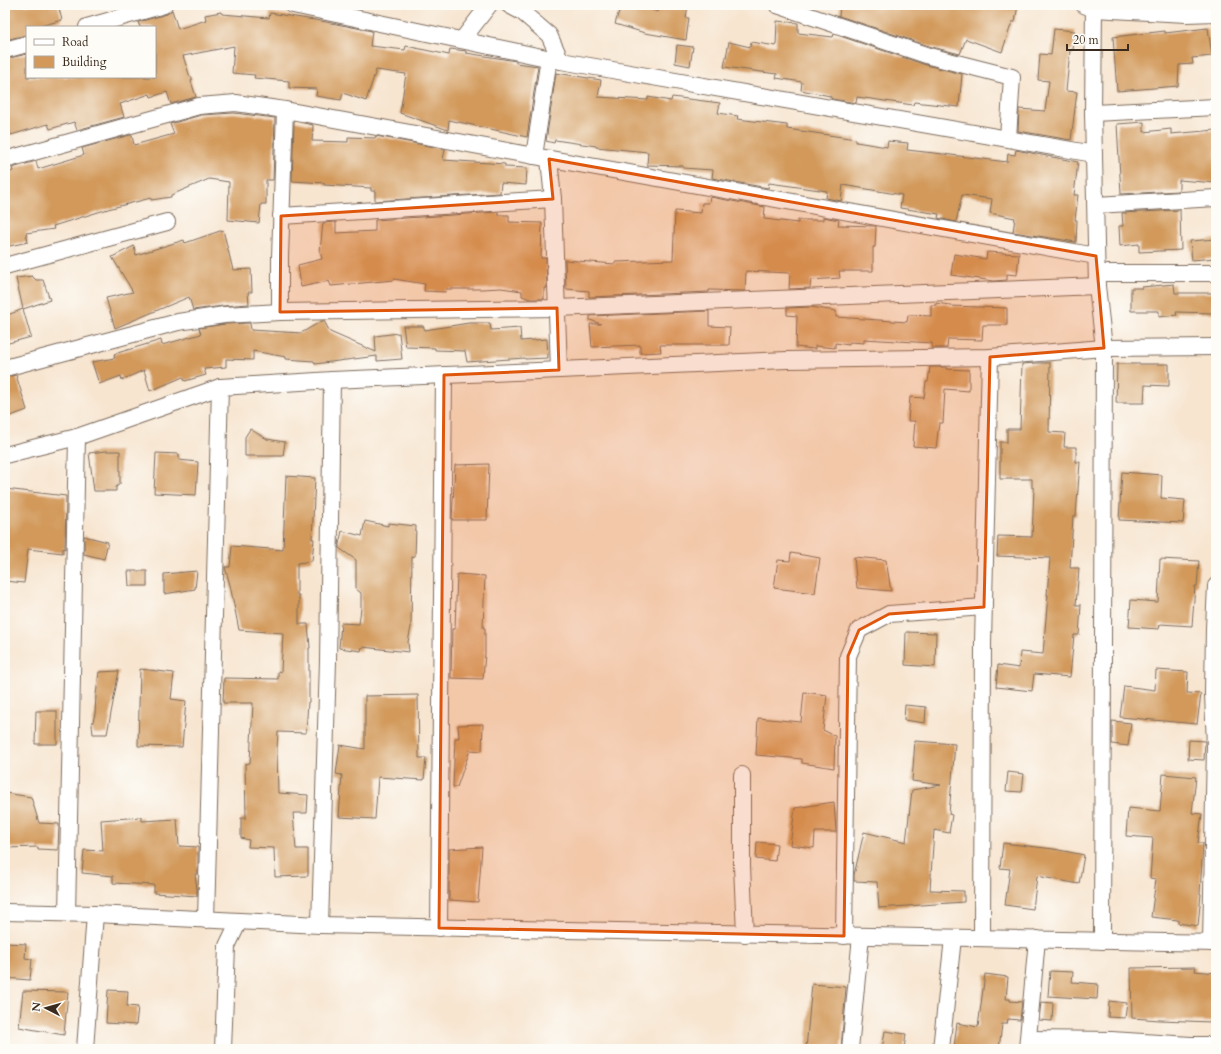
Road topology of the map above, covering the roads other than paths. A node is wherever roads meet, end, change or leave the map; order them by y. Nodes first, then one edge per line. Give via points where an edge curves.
1 (164, 5) edge
2 (293, 5) edge
3 (489, 5) edge
4 (509, 5) edge
5 (777, 5) edge
6 (1090, 6) edge
7 (1186, 10) edge
8 (1216, 13) edge
9 (90, 26) edge
10 (462, 40) junction
11 (26, 44) edge
12 (5, 50) edge
13 (555, 60) junction
14 (1216, 107) edge
15 (285, 110) junction
16 (1093, 113) junction
17 (1008, 138) junction
18 (1094, 154) junction
19 (541, 157) junction
20 (5, 160) edge
21 (1216, 198) edge
22 (553, 199) junction
23 (1096, 205) junction
24 (281, 216) junction
25 (167, 222) dead end
26 (1096, 256) junction
27 (5, 266) edge
28 (1216, 273) edge
29 (1096, 280) junction
30 (557, 308) junction
31 (280, 312) junction
32 (1216, 347) edge
33 (1104, 348) junction
34 (990, 357) junction
35 (5, 368) edge
36 (559, 370) junction
37 (444, 375) junction
38 (332, 380) junction
39 (220, 387) junction
40 (77, 437) junction
41 (5, 455) edge
42 (1216, 586) edge
43 (984, 606) junction
44 (742, 775) dead end
45 (5, 912) edge
46 (67, 914) junction
47 (95, 914) junction
48 (206, 920) junction
49 (239, 921) junction
50 (320, 925) junction
51 (438, 928) junction
52 (745, 934) junction
53 (844, 936) junction
54 (861, 936) junction
55 (953, 938) junction
56 (982, 938) junction
57 (1037, 940) junction
58 (1102, 940) junction
59 (1213, 943) edge
60 (1028, 1044) edge
61 (1216, 1044) edge
62 (1110, 1045) edge
63 (1191, 1047) edge
64 (85, 1049) edge
65 (223, 1049) edge
66 (850, 1049) edge
67 (941, 1049) edge

1 - 9 street
2 - 10 street
3 - 10 street
4 - 13 street via 522,12 549,35
5 - 17 street via 929,56 1012,77
6 - 7 street
6 - 16 street
7 - 8 street
10 - 13 street
11 - 12 street
13 - 17 street
13 - 19 street
14 - 16 street
15 - 19 street
15 - 20 street via 236,103 199,106
15 - 24 street
16 - 18 street
17 - 18 street
18 - 23 street
19 - 22 street
19 - 26 street
21 - 23 street
22 - 24 street
22 - 30 street
23 - 26 street
24 - 31 street
25 - 27 street
26 - 29 street
28 - 29 street
29 - 30 street
29 - 33 street
30 - 31 street
30 - 36 street
31 - 35 street via 224,315 178,322
32 - 33 street
33 - 34 street
33 - 58 street
34 - 36 street via 787,360
34 - 43 street
36 - 37 street
37 - 38 street
37 - 51 street
38 - 39 street
38 - 50 street via 329,653
39 - 40 street
39 - 48 street
40 - 41 street
40 - 46 street
42 - 59 street via 1213,693
43 - 53 street via 889,614 859,630 848,656
43 - 56 street
44 - 52 street
45 - 46 street
46 - 47 street
47 - 48 street
47 - 64 street
48 - 49 street
49 - 50 street
49 - 65 street via 227,946
50 - 51 street
51 - 52 street
52 - 53 street
53 - 54 street
54 - 55 street
54 - 66 street
55 - 56 street
55 - 67 street
56 - 57 street
57 - 58 street
57 - 60 street
58 - 59 street
60 - 62 street
61 - 63 street
62 - 63 street

